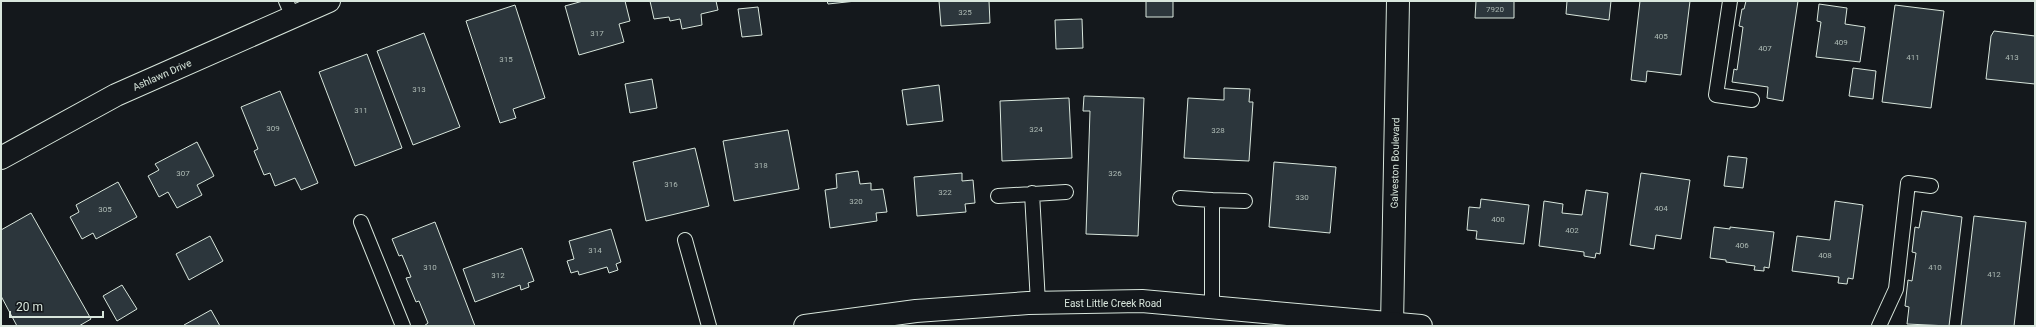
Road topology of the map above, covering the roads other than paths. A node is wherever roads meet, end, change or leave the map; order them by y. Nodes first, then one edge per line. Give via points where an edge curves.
1 (329, 1) edge
2 (1398, 1) edge
3 (1730, 1) edge
4 (289, 9) edge
5 (1752, 100) dead end
6 (1, 158) edge
7 (1931, 186) dead end
8 (1066, 192) dead end
9 (1032, 194) junction
10 (998, 196) dead end
11 (1180, 198) dead end
12 (1212, 200) junction
13 (1245, 201) dead end
14 (361, 222) dead end
15 (685, 240) dead end
16 (1038, 303) junction
17 (1212, 307) junction
18 (1392, 324) edge
19 (403, 326) edge
20 (709, 326) edge
21 (805, 326) edge
22 (1421, 326) edge
23 (1879, 326) edge

1 - 4 street, Ashlawn Drive
2 - 18 street, Galveston Boulevard
3 - 5 lane via 1716,95
4 - 6 street, Ashlawn Drive via 116,95
7 - 23 lane via 1908,183 1896,289
8 - 9 lane
9 - 10 lane
9 - 16 lane
11 - 12 lane
12 - 13 lane
12 - 17 lane
14 - 19 lane
15 - 20 lane
16 - 17 street, East Little Creek Road via 1142,301
16 - 21 street, East Little Creek Road via 916,311
17 - 18 street, East Little Creek Road
18 - 22 street, East Little Creek Road

